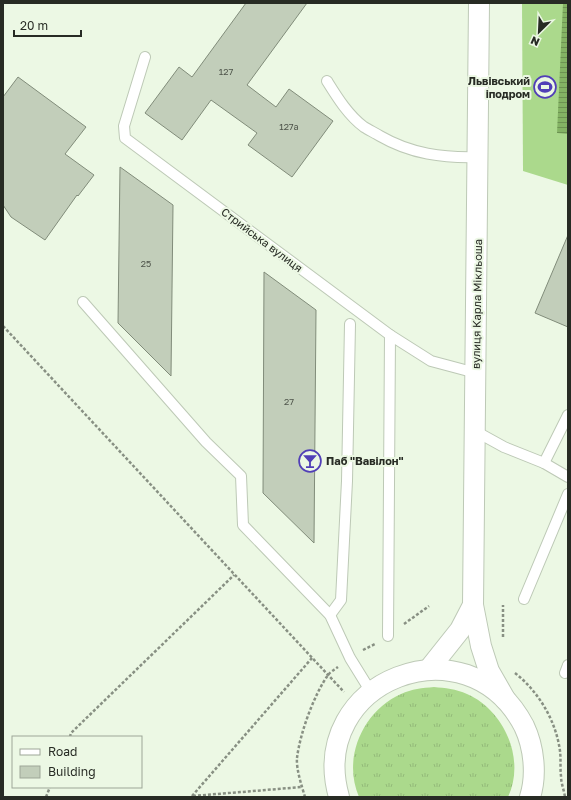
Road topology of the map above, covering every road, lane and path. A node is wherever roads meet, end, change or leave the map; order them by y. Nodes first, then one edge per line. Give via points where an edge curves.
1 (479, 3) edge
2 (145, 58) dead end
3 (327, 81) dead end
4 (478, 157) junction
5 (83, 302) dead end
6 (350, 324) dead end
7 (3, 326) edge
8 (390, 335) junction
9 (476, 373) junction
10 (568, 415) edge
11 (475, 431) junction
12 (544, 463) junction
13 (568, 477) edge
14 (568, 494) edge
15 (234, 575) junction
16 (524, 599) dead end
17 (473, 605) junction
18 (503, 605) dead end
19 (429, 606) dead end
20 (330, 615) junction
21 (388, 636) junction
22 (502, 638) dead end
23 (312, 658) junction
24 (350, 658) junction
25 (510, 668) dead end
26 (429, 669) junction
27 (329, 674) junction
28 (371, 692) junction
29 (505, 699) junction
30 (70, 736) edge
31 (534, 775) junction
32 (302, 787) junction
33 (192, 797) edge
34 (305, 797) edge
35 (338, 797) edge
36 (530, 797) edge
37 (542, 797) edge
38 (565, 797) edge

1 - 4 street, вулиця Карла Мікльоша
2 - 8 lane, Стрийська вулиця via 124,126 125,138
3 - 4 lane via 350,113 364,127 390,142 432,155
4 - 9 street, вулиця Карла Мікльоша
5 - 20 lane via 206,442 241,476 243,525
6 - 20 lane via 347,481 341,600
7 - 15 path
8 - 9 lane, Стрийська вулиця via 431,361
8 - 21 lane
9 - 11 street, вулиця Карла Мікльоша
10 - 12 lane
11 - 12 lane via 504,447
11 - 17 street, вулиця Карла Мікльоша
12 - 13 lane
14 - 16 lane
15 - 23 path
15 - 30 path
17 - 26 street, вулиця Карла Мікльоша via 460,630
17 - 29 street, вулиця Карла Мікльоша via 489,671
18 - 22 path
19 - 21 path
20 - 24 lane
21 - 24 path
23 - 27 path
23 - 33 path
24 - 27 path
24 - 28 lane
25 - 38 path via 525,681 542,702 553,726 560,751
26 - 28 street, вулиця Карла Мікльоша via 389,680
26 - 29 street, вулиця Карла Мікльоша via 470,676
27 - 32 path via 312,706 302,734 297,759
28 - 35 street, вулиця Карла Мікльоша via 356,706 345,724 338,743 334,764
29 - 31 street, вулиця Карла Мікльоша via 518,715 528,734 533,754
31 - 36 street, вулиця Карла Мікльоша
31 - 37 street, вулиця Карла Мікльоша
32 - 33 path
32 - 34 path

